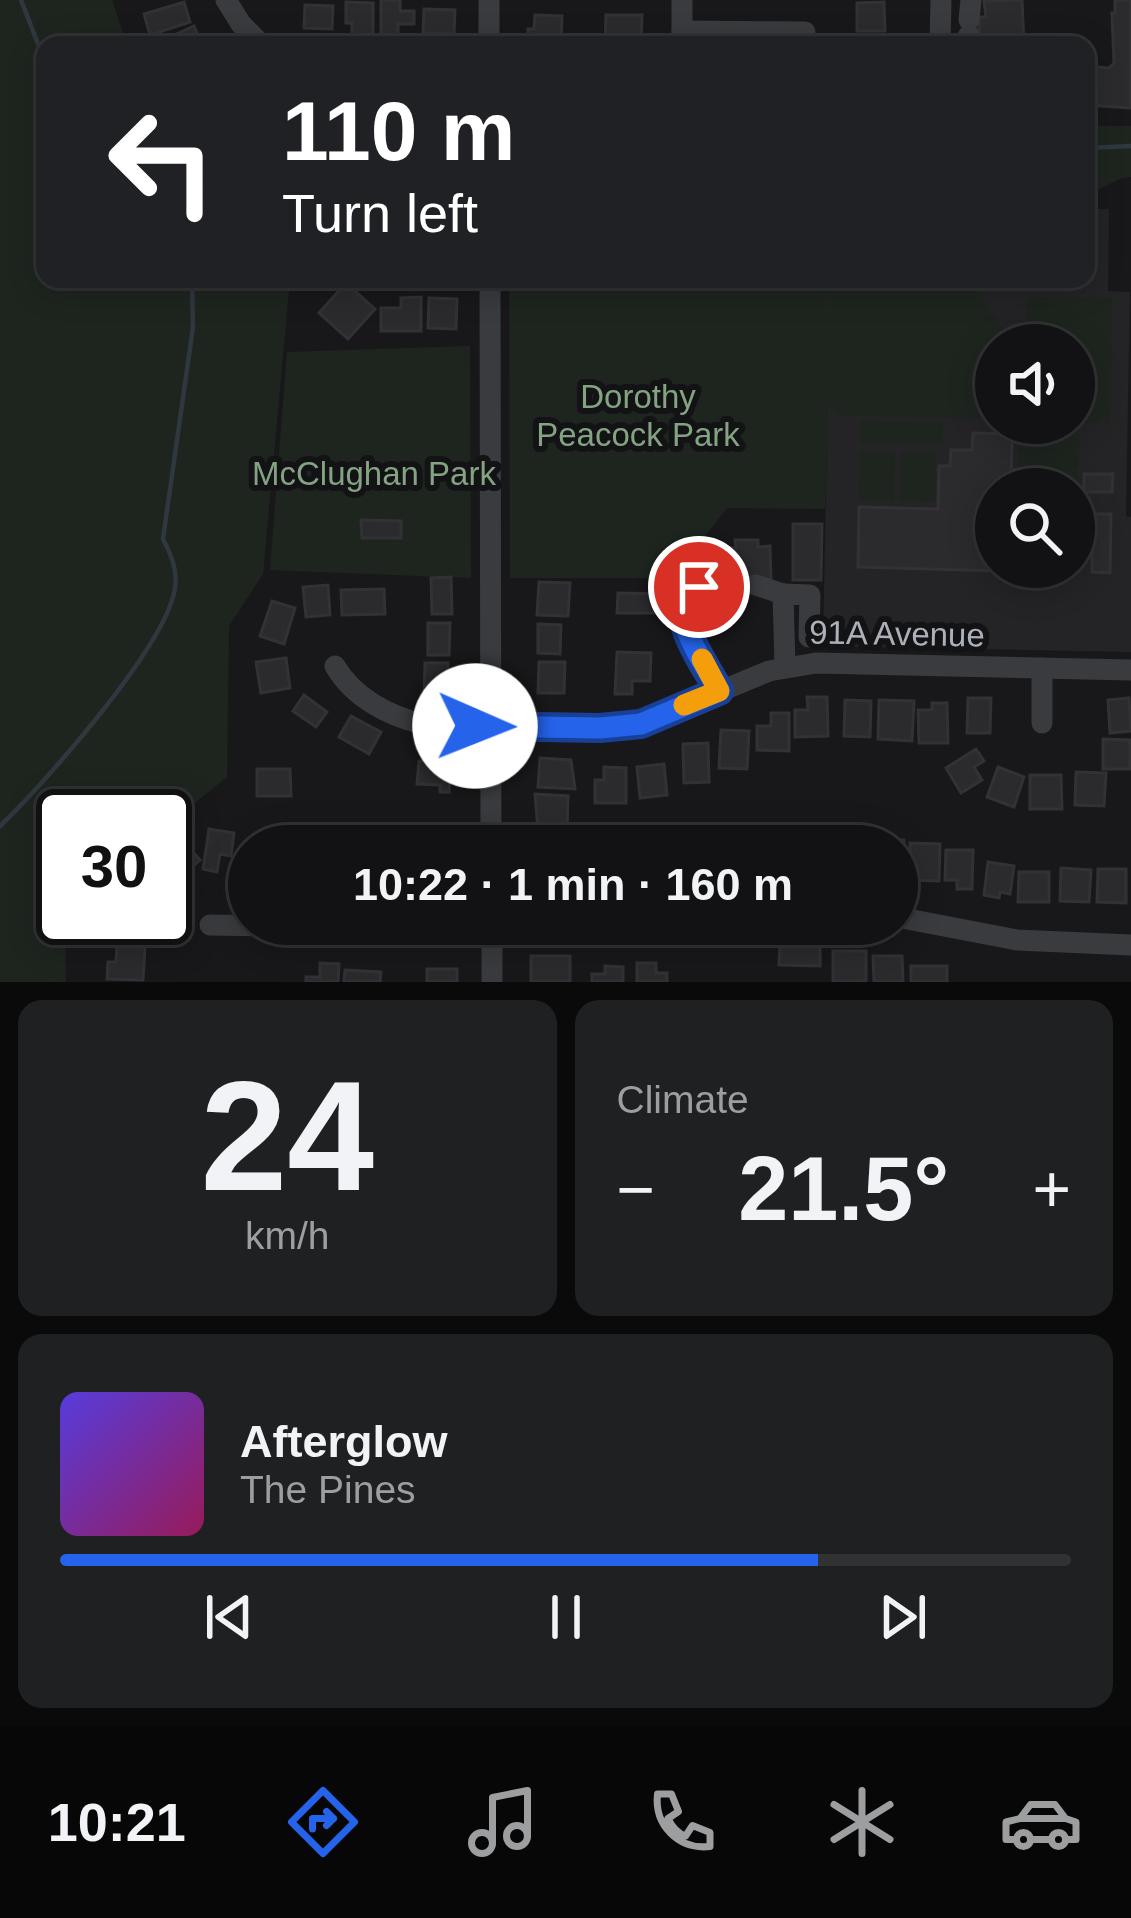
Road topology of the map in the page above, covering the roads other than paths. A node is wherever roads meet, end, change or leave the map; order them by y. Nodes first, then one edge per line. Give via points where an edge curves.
1 (226, 0) edge
2 (489, 0) edge
3 (682, 0) edge
4 (941, 0) edge
5 (805, 32) dead end
6 (251, 36) edge
7 (489, 36) edge
8 (682, 36) edge
9 (723, 36) edge
10 (940, 36) edge
11 (490, 288) edge
12 (756, 585) dead end
13 (723, 586) dead end
14 (783, 594) junction
15 (809, 637) dead end
16 (335, 666) dead end
17 (784, 666) junction
18 (1042, 668) junction
19 (1131, 670) edge
20 (719, 691) junction
21 (1042, 724) dead end
22 (491, 726) junction
23 (491, 825) edge
24 (918, 921) edge
25 (210, 925) dead end
26 (228, 925) edge
27 (491, 945) edge
28 (1131, 945) edge
29 (492, 982) edge

1 - 6 street
2 - 7 street
3 - 8 street
4 - 10 street
5 - 9 street
11 - 22 street
12 - 14 street
13 - 20 street via 699,587 682,600 683,620
14 - 15 street via 811,595
14 - 17 street
16 - 22 street, 91A Avenue via 346,685 406,720
17 - 18 street, 91A Avenue
17 - 20 street, 91A Avenue
18 - 19 street, 91A Avenue
18 - 21 street
20 - 22 street, 91A Avenue via 641,724
22 - 23 street
24 - 28 street via 1017,940
25 - 26 street
27 - 29 street

